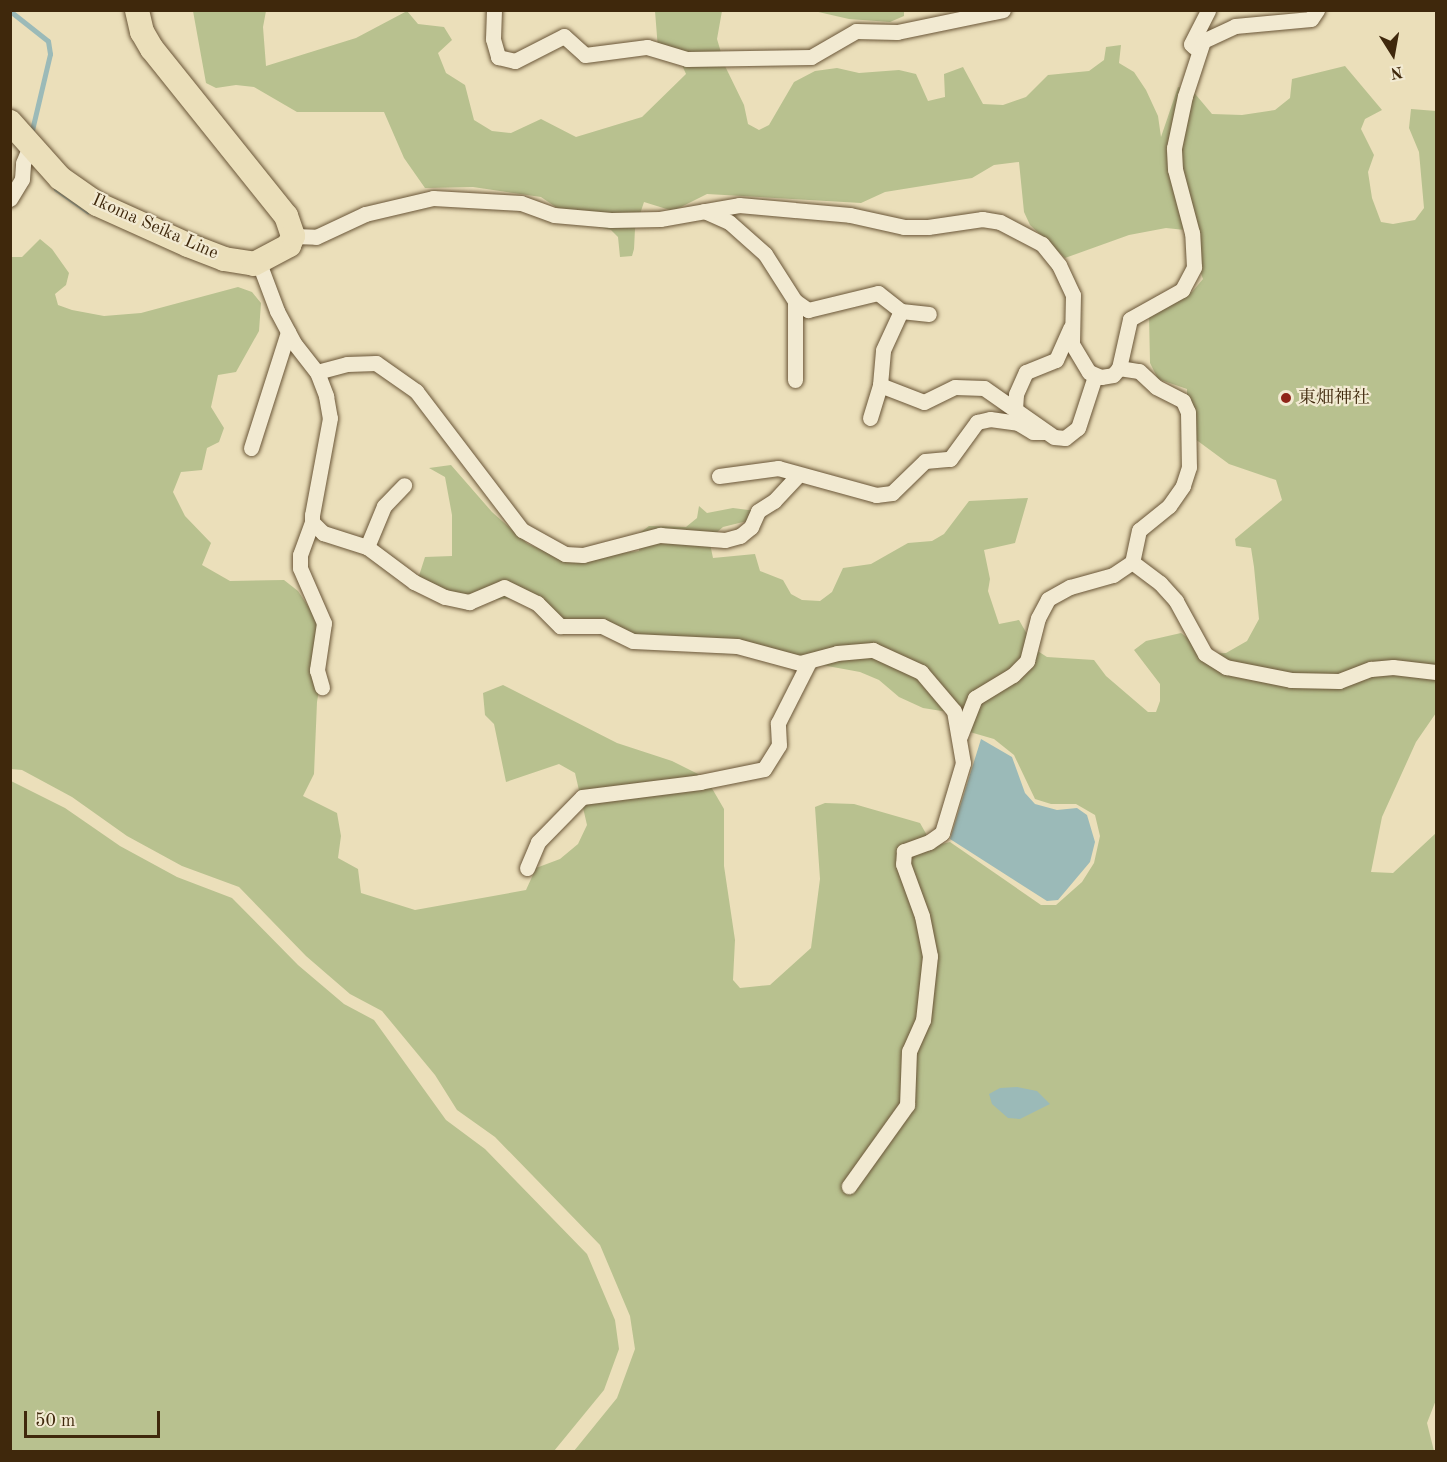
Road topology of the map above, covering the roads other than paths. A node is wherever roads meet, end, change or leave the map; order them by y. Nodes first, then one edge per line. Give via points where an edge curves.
1 (137, 10) edge
2 (494, 10) edge
3 (1003, 10) edge
4 (1208, 10) edge
5 (1317, 10) edge
6 (1199, 50) junction
7 (10, 122) edge
8 (31, 144) junction
9 (10, 200) edge
10 (704, 211) junction
11 (293, 236) junction
12 (259, 263) junction
13 (795, 301) junction
14 (901, 311) junction
15 (929, 314) dead end
16 (1070, 328) junction
17 (288, 332) junction
18 (1119, 368) junction
19 (317, 372) junction
20 (1095, 376) junction
21 (795, 380) dead end
22 (880, 385) junction
23 (1015, 409) junction
24 (870, 418) dead end
25 (1046, 432) junction
26 (251, 448) dead end
27 (719, 476) dead end
28 (797, 476) junction
29 (404, 485) dead end
30 (312, 522) junction
31 (368, 547) junction
32 (1132, 562) junction
33 (809, 662) junction
34 (1437, 672) edge
35 (322, 687) dead end
36 (960, 736) junction
37 (527, 868) dead end
38 (849, 1186) dead end

1 - 11 main road via 139,25 152,49 286,216
2 - 3 street via 493,39 498,57 515,61 564,36 585,55 647,47 687,59 812,57 856,31 897,32
4 - 6 street via 1191,44
5 - 6 street via 1311,19 1218,31 1203,41
6 - 18 street via 1174,148 1174,169 1192,233 1194,267 1182,290 1130,319
7 - 8 main road, Ikoma Seika Line
8 - 9 street via 22,163 22,180
8 - 12 main road, Ikoma Seika Line via 60,178 97,204 224,259
10 - 11 street via 660,219 611,220 554,215 521,203 433,198 365,214 316,237
10 - 13 street via 729,222 765,254
10 - 16 street via 739,205 850,215 928,228 982,219 1000,222 1042,244 1059,265 1073,295
11 - 12 main road via 289,246
12 - 17 street
13 - 14 street via 808,310 878,292
13 - 21 street
14 - 15 street
14 - 22 street via 883,350
16 - 20 street via 1080,361
16 - 23 street via 1056,360 1026,372 1016,394
17 - 19 street
17 - 26 street
18 - 20 street via 1113,375
18 - 32 street via 1139,371 1156,387 1183,401 1188,412 1189,459 1183,486 1168,506 1139,530
19 - 28 street via 347,364 376,363 416,391 522,530 565,554 583,555 660,535 725,540 740,536 751,527 758,511 774,501
19 - 30 street via 330,418
20 - 25 street via 1074,434 1054,437
22 - 23 street via 924,402 970,385 1000,396
22 - 24 street
23 - 25 street
25 - 28 street via 1033,432 1018,423 990,419 977,422 950,459 925,461 892,493 876,495
27 - 28 street via 778,468
29 - 31 street via 384,506
30 - 31 street via 323,533
30 - 35 street via 300,555 300,568 324,623 317,670
31 - 33 street via 414,582 460,602 504,587 537,603 560,626 602,626 633,642 737,646
32 - 34 street via 1160,583 1176,602 1205,654 1226,667 1316,681 1340,681 1371,669 1393,667
32 - 36 street via 1113,576 1070,587 1048,599 1038,618 1027,661 1013,675 975,698
33 - 36 street via 858,649 892,656 931,680 954,711
33 - 37 street via 778,723 778,745 764,769 700,782 582,797 538,842
36 - 38 street via 963,763 959,785 942,833 904,851 903,864 928,936 930,956 922,1020 909,1051 907,1105

